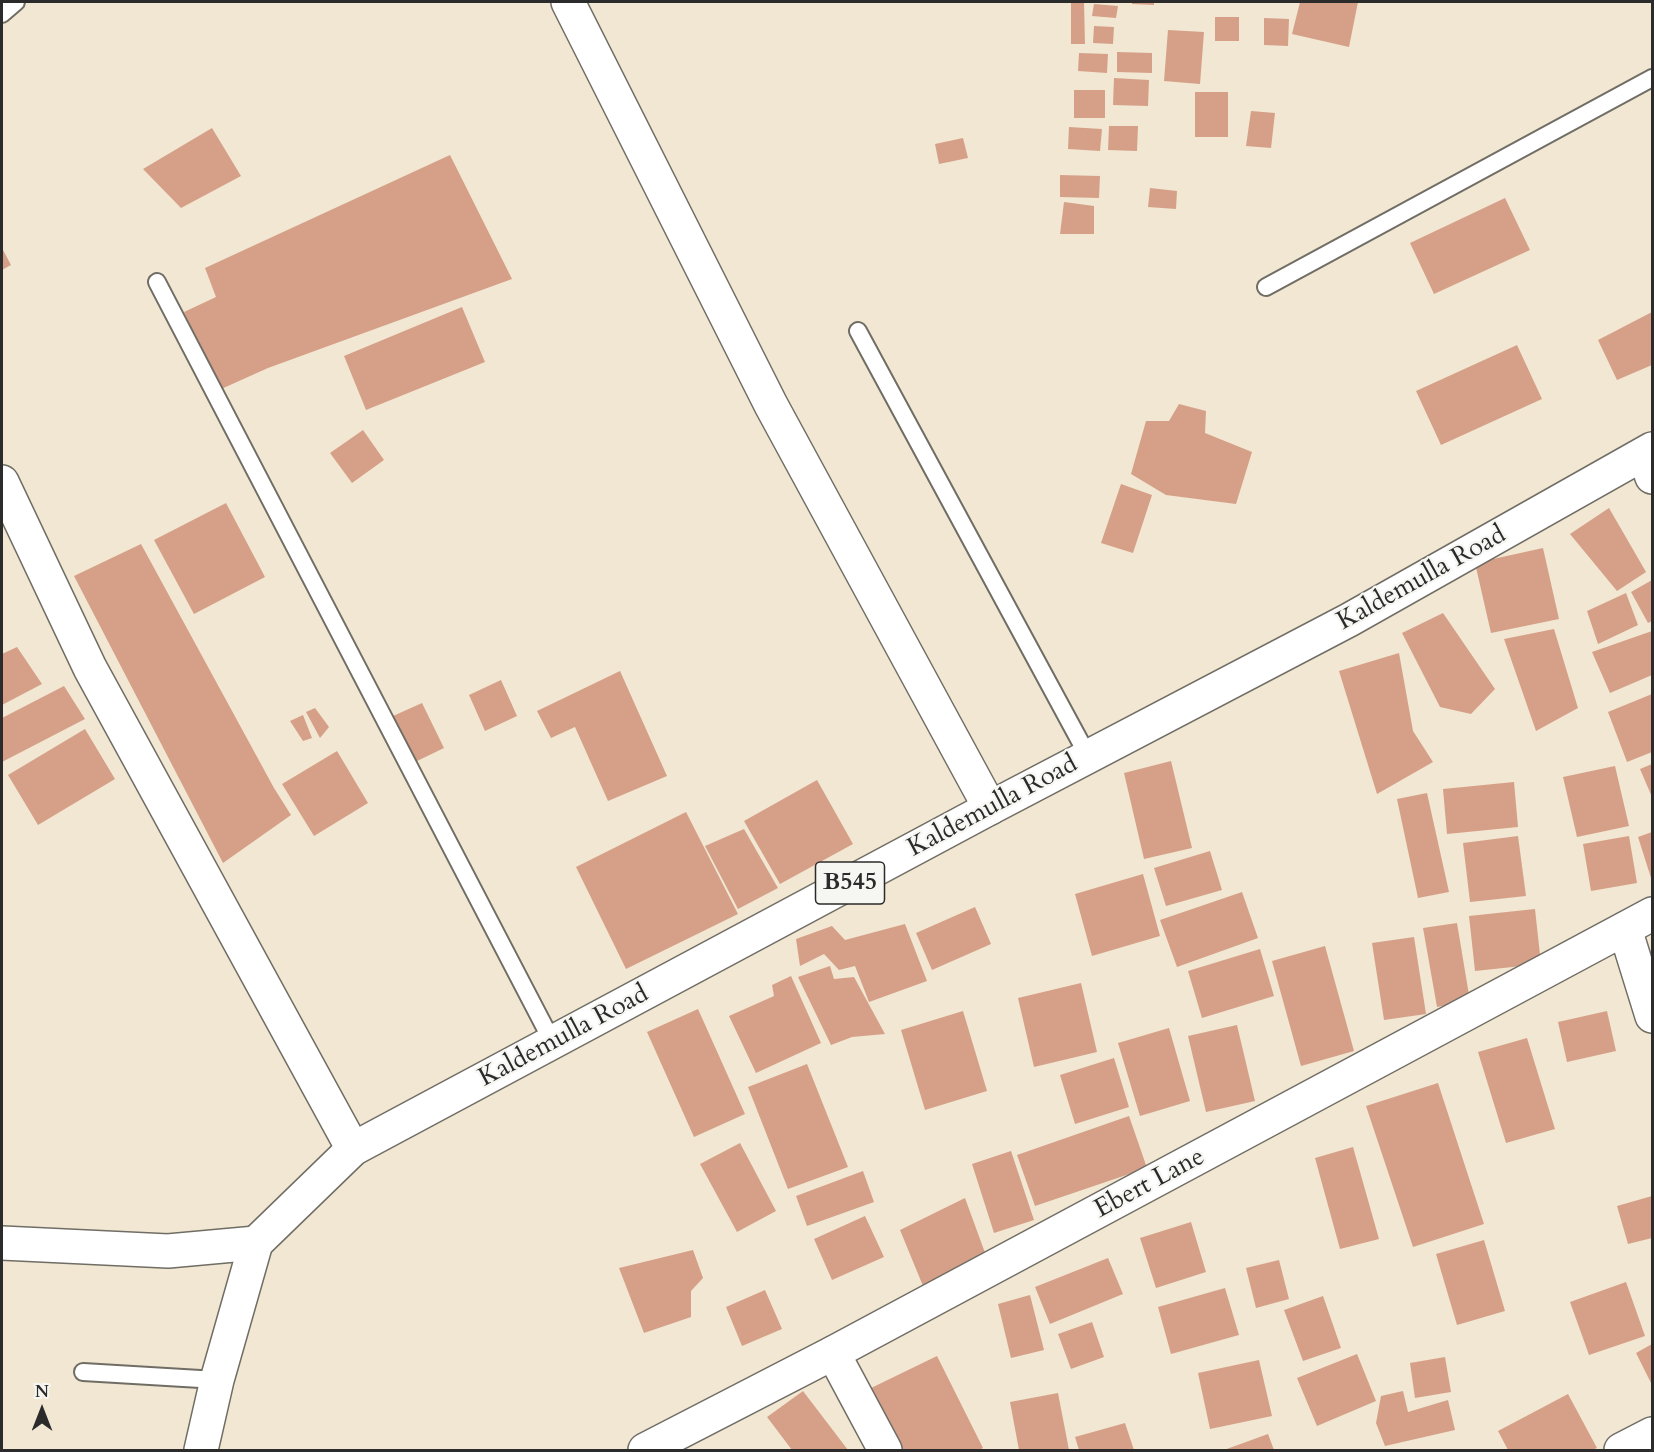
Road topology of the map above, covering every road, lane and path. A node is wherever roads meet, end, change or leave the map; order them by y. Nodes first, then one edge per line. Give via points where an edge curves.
1 (16, 2) edge
2 (568, 2) edge
3 (2, 14) edge
4 (1653, 78) edge
5 (157, 282) dead end
6 (1266, 287) dead end
7 (858, 331) dead end
8 (1650, 460) edge
9 (2, 482) edge
10 (1089, 756) junction
11 (990, 808) junction
12 (1639, 922) edge
13 (1653, 1016) edge
14 (553, 1043) junction
15 (353, 1149) junction
16 (2, 1243) edge
17 (256, 1243) junction
18 (833, 1353) junction
19 (83, 1372) dead end
20 (217, 1380) junction
21 (1653, 1434) edge
22 (201, 1450) edge
23 (645, 1450) edge
24 (885, 1450) edge
25 (1621, 1450) edge

1 - 3 lane
2 - 11 street via 771,405
4 - 6 lane
5 - 14 lane
7 - 10 lane
8 - 10 street, Kaldemulla Road / B545
9 - 15 street via 90,668
10 - 11 street, Kaldemulla Road / B545
11 - 14 street, Kaldemulla Road / B545
12 - 13 street
12 - 18 street, Ebert Lane
14 - 15 street, Kaldemulla Road / B545
15 - 17 street, Kaldemulla Road / B545
16 - 17 street via 168,1251
17 - 20 street
18 - 23 street, Ebert Lane
18 - 24 street
19 - 20 lane
20 - 22 street
21 - 25 street

